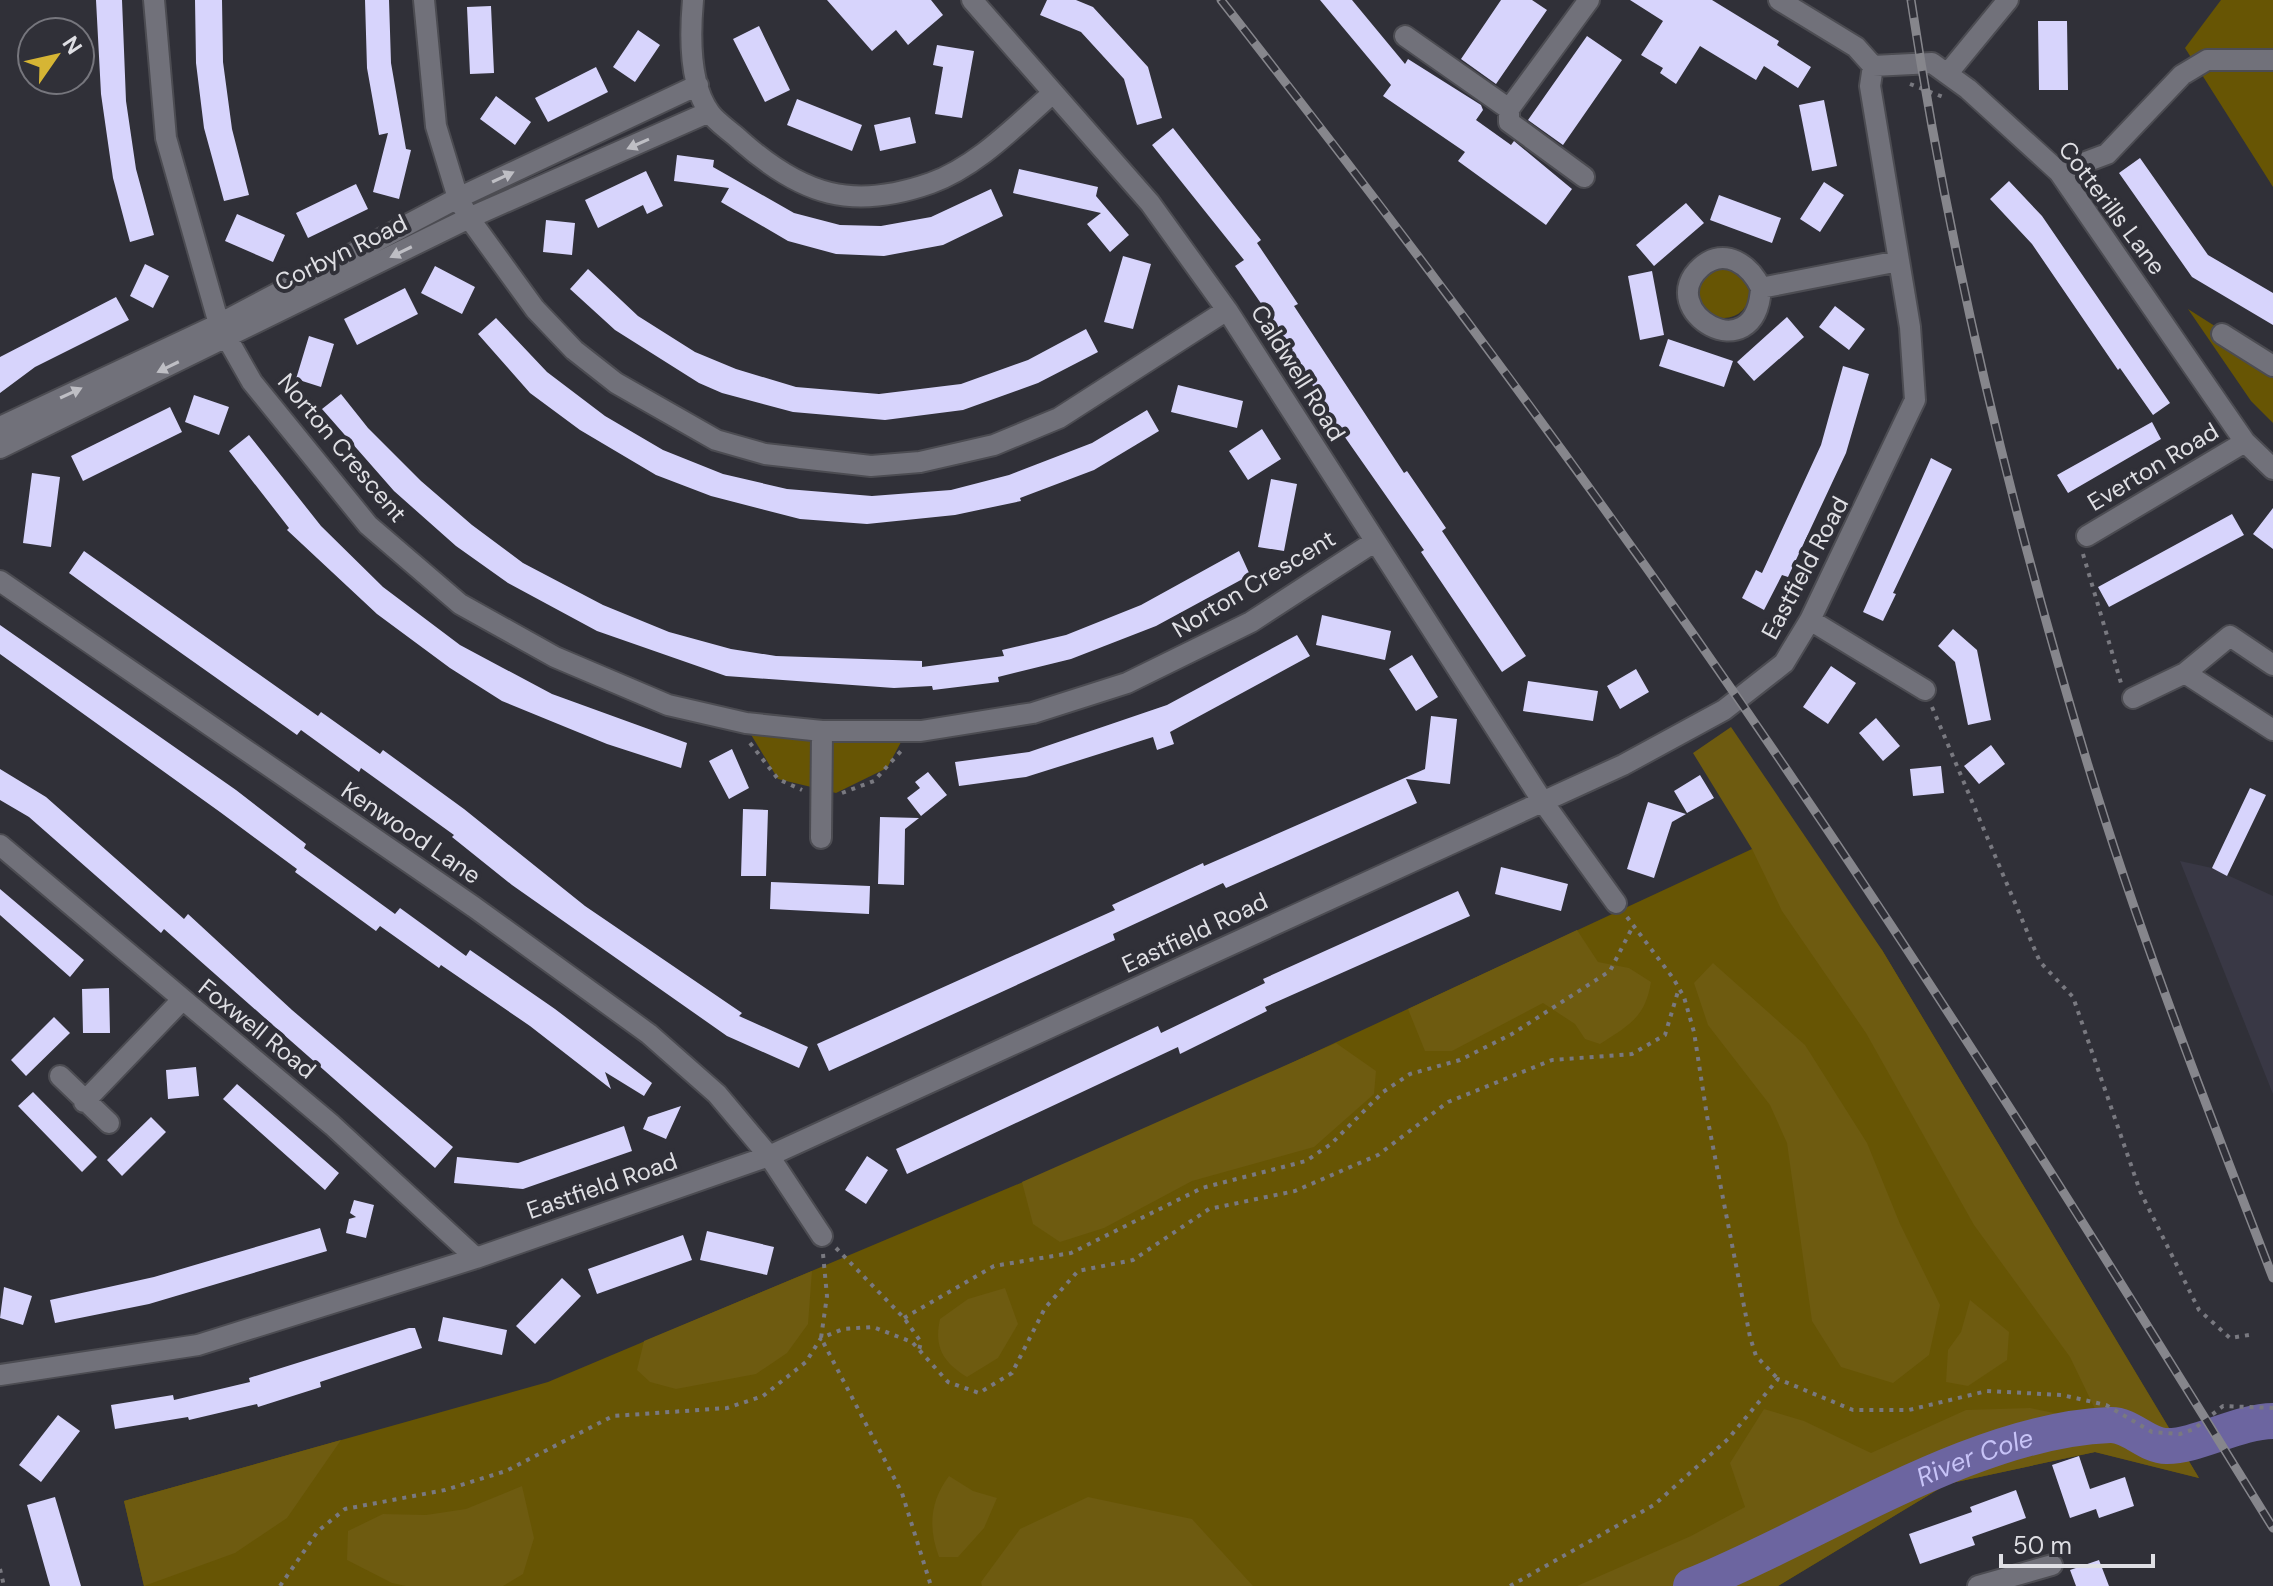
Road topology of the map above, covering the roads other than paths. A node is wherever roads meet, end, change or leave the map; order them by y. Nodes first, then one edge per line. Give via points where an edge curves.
1 (154, 0) edge
2 (424, 0) edge
3 (693, 0) edge
4 (972, 0) edge
5 (1589, 0) edge
6 (1779, 0) edge
7 (2008, 0) edge
8 (1405, 36) dead end
9 (2273, 60) edge
10 (1873, 66) junction
11 (1948, 73) junction
12 (698, 85) junction
13 (1053, 93) junction
14 (1509, 109) junction
15 (709, 112) junction
16 (2059, 172) junction
17 (1584, 177) dead end
18 (458, 198) junction
19 (469, 218) junction
20 (1899, 261) junction
21 (1761, 288) dead end
22 (1227, 310) junction
23 (223, 331) junction
24 (2222, 334) dead end
25 (2273, 366) edge
26 (0, 427) edge
27 (2245, 442) junction
28 (0, 448) edge
29 (2273, 469) edge
30 (2087, 536) road end
31 (1374, 542) junction
32 (0, 581) edge
33 (1810, 620) junction
34 (2273, 665) edge
35 (2185, 673) junction
36 (1925, 690) road end
37 (2133, 698) road end
38 (2273, 730) edge
39 (822, 731) junction
40 (1543, 802) junction
41 (821, 838) dead end
42 (0, 845) edge
43 (1616, 903) road end
44 (181, 1001) junction
45 (60, 1076) dead end
46 (84, 1102) junction
47 (109, 1123) dead end
48 (769, 1156) junction
49 (822, 1236) road end
50 (476, 1258) junction
51 (0, 1375) edge
52 (2052, 1565) dead end
53 (1978, 1586) edge

1 - 23 street, Norton Crescent via 166,138
2 - 18 street via 436,126
3 - 12 street via 690,28
4 - 13 street, Caldwell Road
5 - 14 street
6 - 10 street via 1856,47
7 - 11 street
8 - 14 street
9 - 16 street via 2207,60 2182,75 2107,154
10 - 11 street, Cotterills Lane via 1932,63
10 - 20 street, Eastfield Road via 1870,86
11 - 16 street, Cotterills Lane
12 - 15 street
18 -> 12 street, Corbyn Road
13 - 15 street via 977,158 933,182 877,198 823,193 771,167
13 - 22 street, Caldwell Road via 1150,203
14 - 17 street via 1509,122
15 -> 19 street, Corbyn Road
16 - 27 street, Cotterills Lane
18 - 19 street
18 - 23 street, Corbyn Road
19 - 22 street via 535,309 574,350 616,383 716,440 765,454 871,466 920,462 994,445 1059,418
19 -> 23 street, Corbyn Road
20 - 21 street
20 - 33 street, Eastfield Road via 1915,400
22 - 31 street, Caldwell Road
26 -> 23 street, Corbyn Road
23 -> 28 street, Corbyn Road
23 - 39 street, Norton Crescent via 252,382 368,525 460,604 555,657 668,705 746,723
24 - 25 street
27 - 29 street, Cotterills Lane
27 - 30 street, Everton Road
31 - 39 street, Norton Crescent via 1251,622 1127,683 1033,713 921,731
31 - 40 street, Caldwell Road
32 - 48 street, Kenwood Lane via 649,1034 717,1094
33 - 36 street
33 - 40 street, Eastfield Road via 1784,663 1724,710 1657,749
34 - 35 street via 2230,636
35 - 37 street
35 - 38 street
39 - 41 street
40 - 43 street, Caldwell Road
40 - 48 street, Eastfield Road
42 - 44 street, Foxwell Road
44 - 46 street
44 - 50 street, Foxwell Road via 332,1125
45 - 46 street
46 - 47 street
48 - 49 street, Kenwood Lane
48 - 50 street, Eastfield Road
50 - 51 street, Eastfield Road via 198,1345
52 - 53 street

